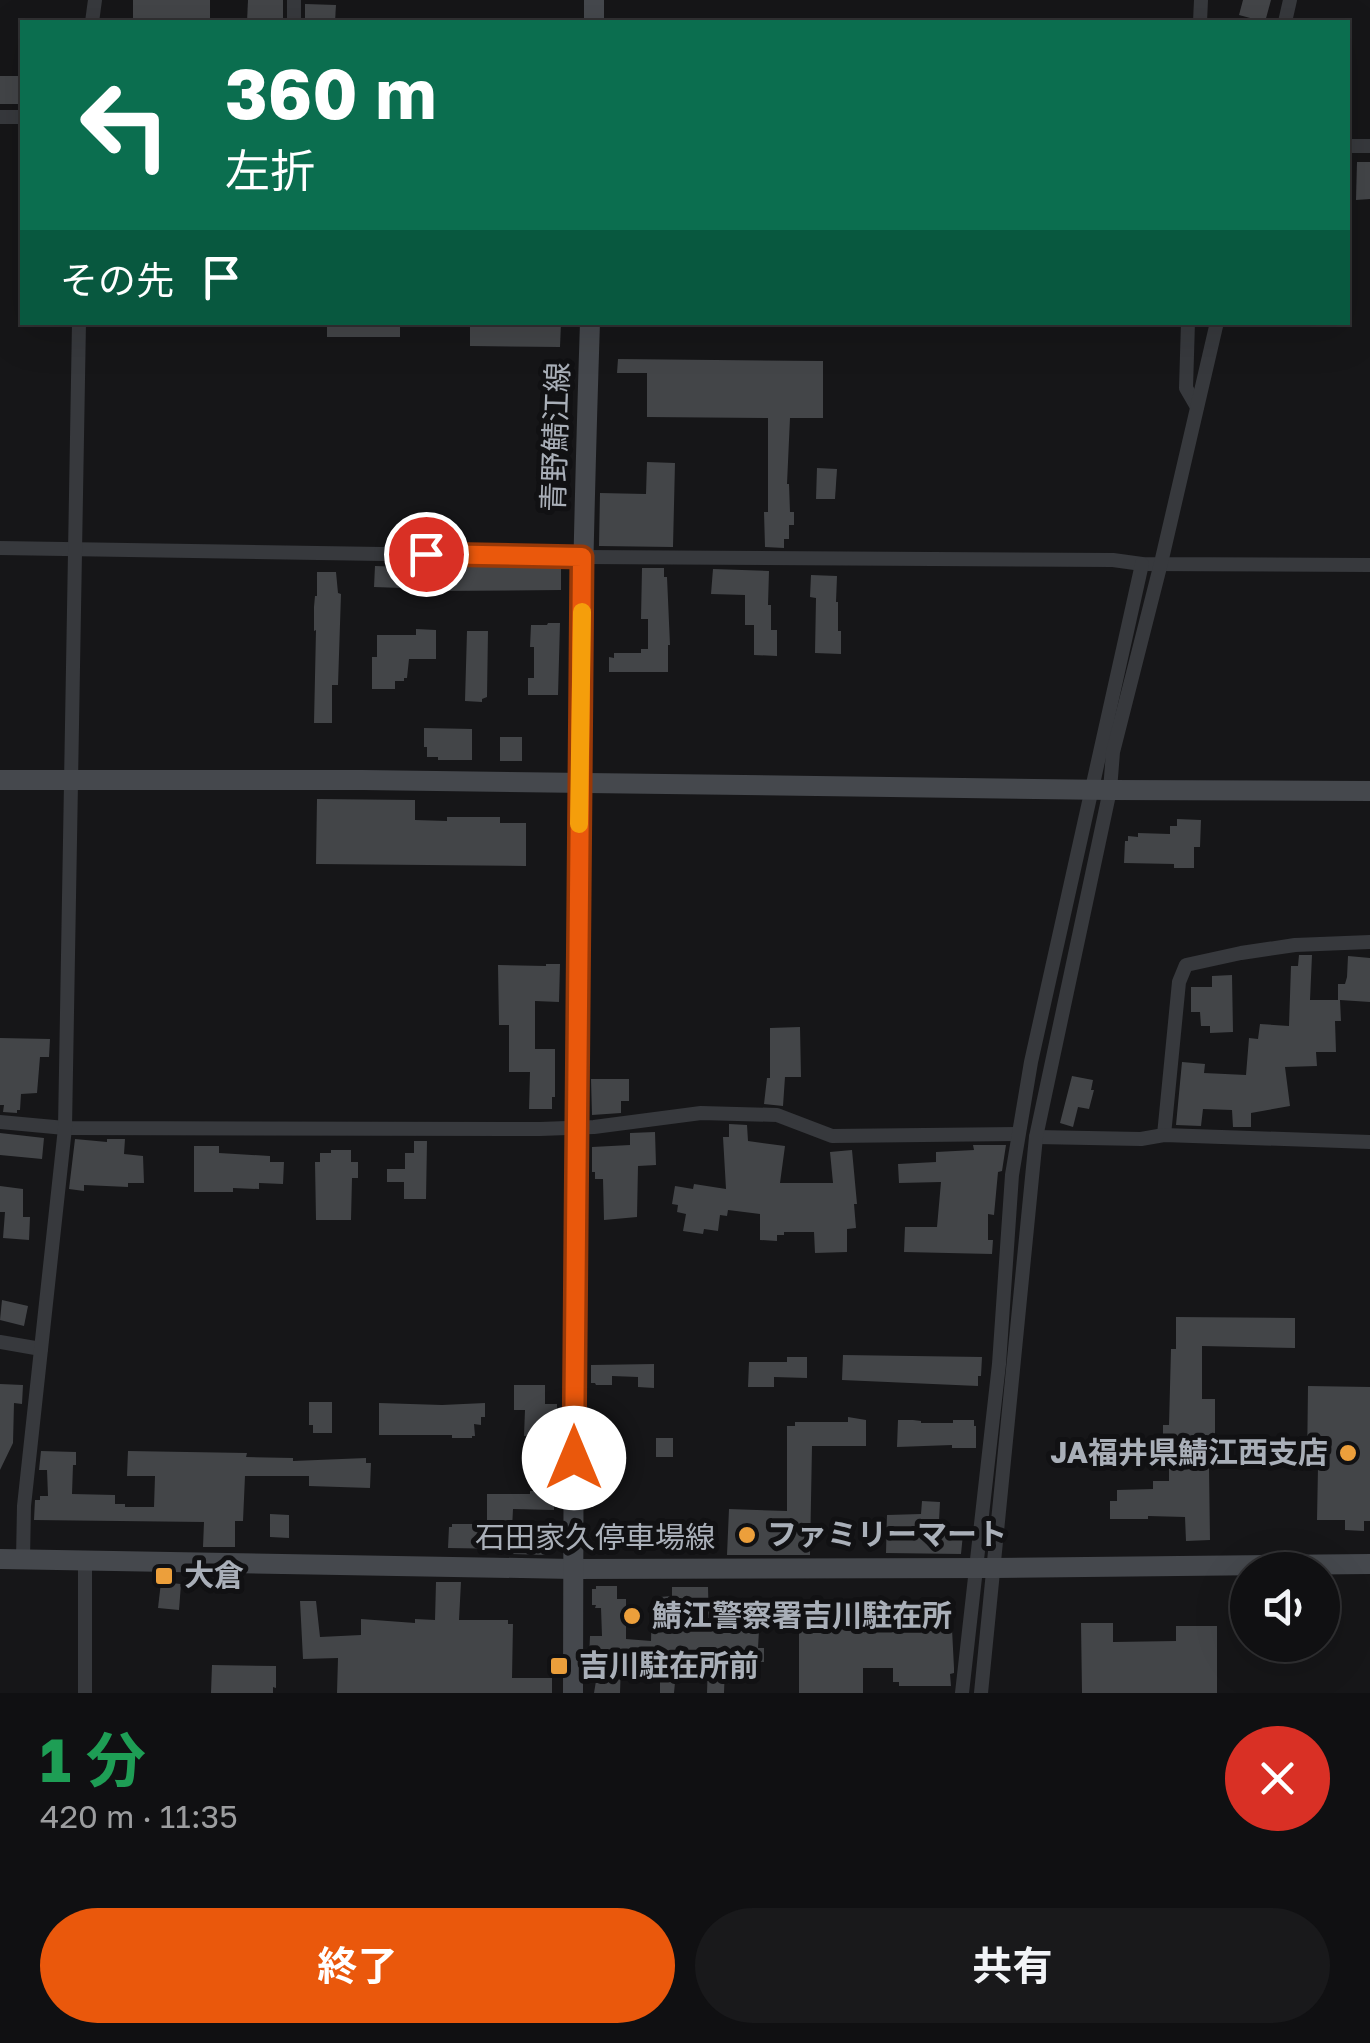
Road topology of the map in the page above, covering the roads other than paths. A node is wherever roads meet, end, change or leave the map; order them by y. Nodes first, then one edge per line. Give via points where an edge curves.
1 (79, 325) edge
2 (590, 325) edge
3 (1188, 325) edge
4 (1216, 325) edge
5 (1198, 407) junction
6 (0, 548) edge
7 (74, 549) junction
8 (582, 557) junction
9 (1162, 563) junction
10 (1142, 564) junction
11 (1370, 565) edge
12 (0, 780) edge
13 (72, 781) junction
14 (580, 784) junction
15 (1102, 790) junction
16 (1370, 791) edge
17 (1370, 942) edge
18 (0, 1122) edge
19 (66, 1128) junction
20 (575, 1128) junction
21 (1017, 1134) junction
22 (1164, 1135) junction
23 (1036, 1137) junction
24 (1370, 1142) edge
25 (0, 1342) edge
26 (41, 1349) junction
27 (0, 1559) edge
28 (23, 1559) junction
29 (84, 1560) junction
30 (1370, 1564) edge
31 (984, 1568) junction
32 (573, 1569) junction
33 (85, 1693) edge
34 (573, 1693) edge
35 (962, 1693) edge
36 (982, 1693) edge

1 - 7 street
2 - 8 main road, 青野鯖江線
3 - 5 street via 1186,388
4 - 5 street
5 - 9 street
6 - 7 street
7 - 8 street
7 - 13 street
8 - 10 street
8 - 14 main road, 青野鯖江線
9 - 10 street
9 - 11 street
9 - 15 street
10 - 15 street
12 - 13 main road
13 - 14 main road
13 - 19 street
14 - 15 main road
14 - 20 main road, 青野鯖江線
15 - 16 main road
15 - 21 street
15 - 23 street
17 - 22 street via 1294,945 1186,965
18 - 19 street
19 - 20 street
19 - 26 street
20 - 21 street via 701,1112 777,1116 832,1136
20 - 32 main road, 青野鯖江線
21 - 31 street
22 - 23 street
22 - 24 street
23 - 31 street
25 - 26 street
26 - 28 street
27 - 28 main road, 石田家久停車場線
28 - 29 main road, 石田家久停車場線
29 - 32 main road, 石田家久停車場線
29 - 33 street
30 - 31 main road, 石田家久停車場線
31 - 32 main road, 石田家久停車場線
31 - 35 street
31 - 36 street
32 - 34 main road, 青野鯖江線

